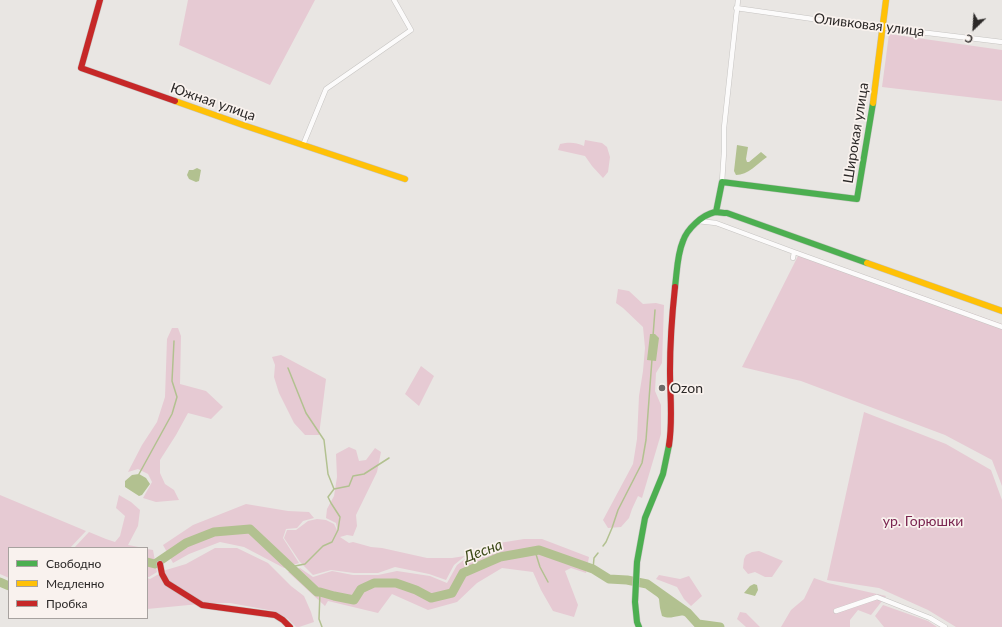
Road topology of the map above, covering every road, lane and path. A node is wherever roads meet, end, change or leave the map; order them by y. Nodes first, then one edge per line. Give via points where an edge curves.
1 (100, 0) edge
2 (394, 0) edge
3 (738, 0) edge
4 (886, 0) edge
5 (736, 8) junction
6 (883, 27) junction
7 (1002, 42) edge
8 (303, 145) junction
9 (405, 179) dead end
10 (722, 182) junction
11 (716, 212) junction
12 (698, 221) junction
13 (1002, 311) edge
14 (1002, 327) edge
15 (160, 564) dead end
16 (836, 611) dead end
17 (290, 627) edge
18 (639, 627) edge
19 (945, 627) edge

1 - 8 street, Южная улица via 81,68
2 - 8 street via 411,30 326,89
3 - 5 street
4 - 6 street, Широкая улица
5 - 6 street, Оливковая улица
5 - 10 street via 724,128
6 - 7 street, Оливковая улица
6 - 10 street, Широкая улица via 857,199
8 - 9 street, Южная улица
10 - 11 street
11 - 12 street
11 - 13 street via 727,213
12 - 14 street via 716,223 794,255
12 - 18 street via 683,240 679,255 672,312 671,433 663,474 645,518 637,562 635,602
15 - 17 street via 167,583 202,605 275,615
16 - 19 street via 878,597 930,618

